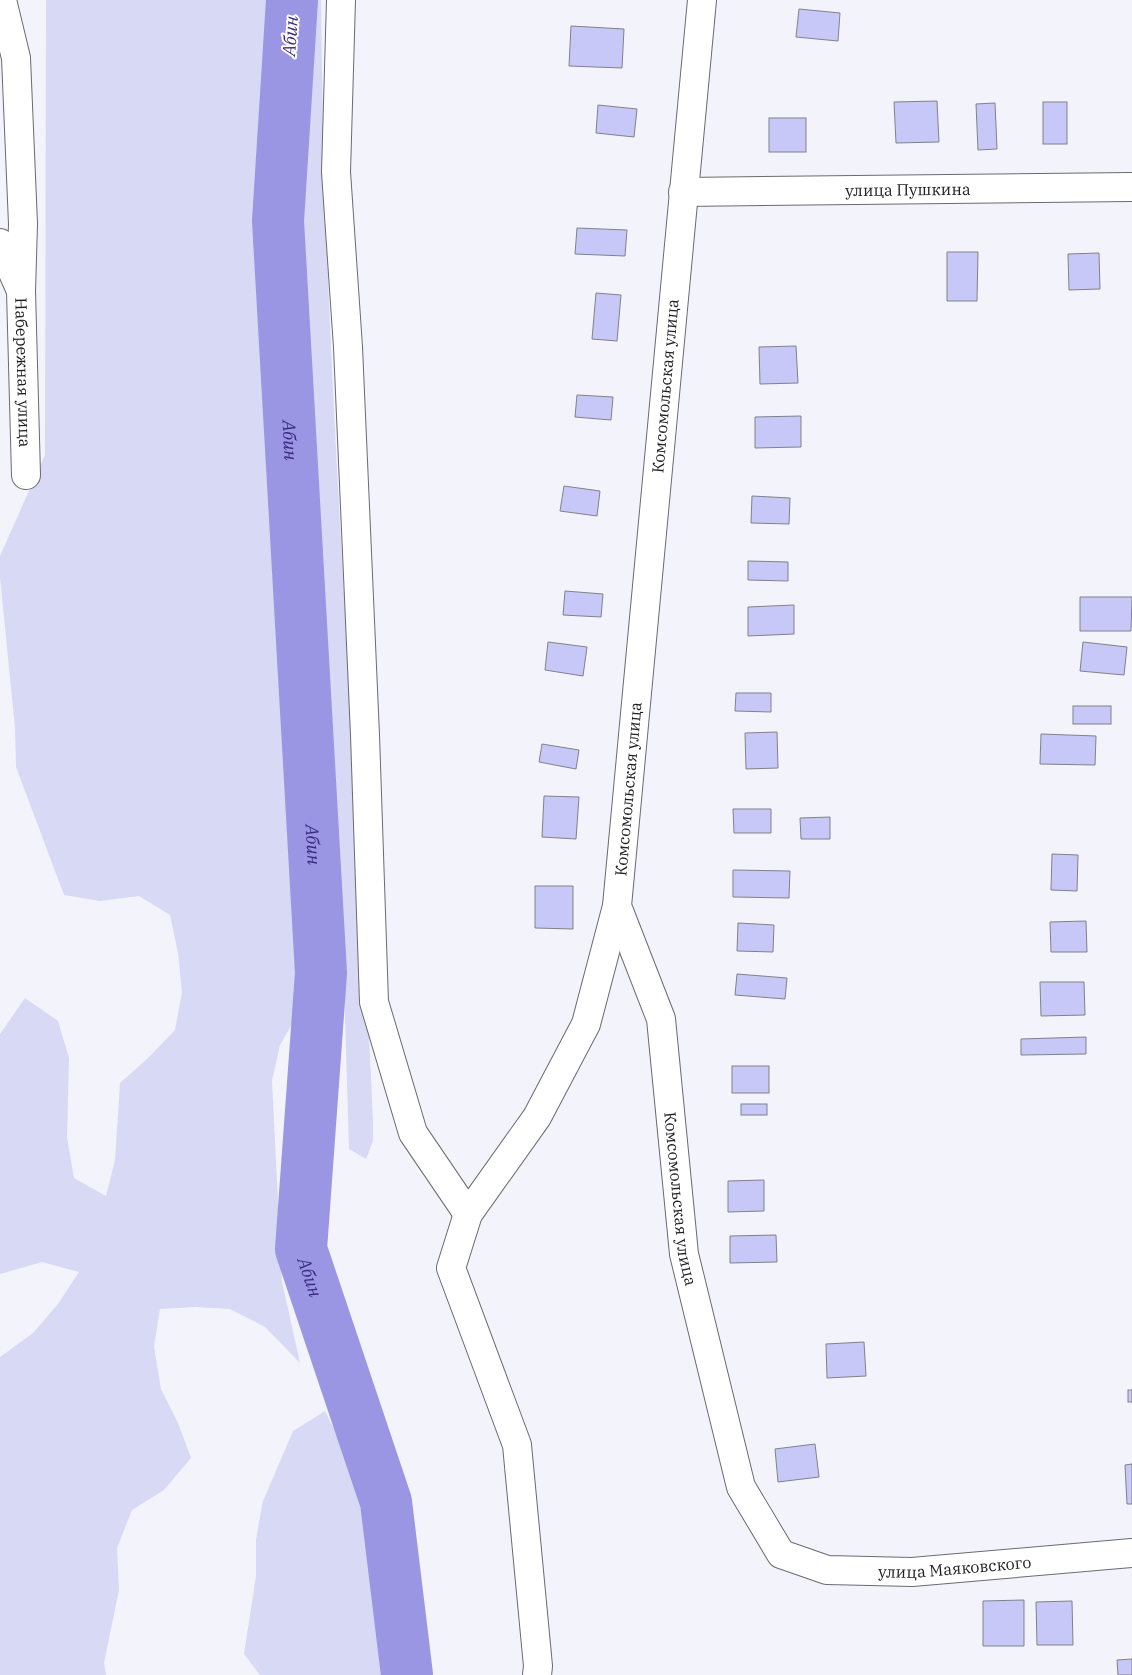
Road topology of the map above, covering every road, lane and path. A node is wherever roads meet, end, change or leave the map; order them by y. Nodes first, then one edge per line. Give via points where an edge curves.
1 (2, 0) edge
2 (341, 0) edge
3 (702, 0) edge
4 (1132, 187) edge
5 (683, 192) junction
6 (0, 243) edge
7 (21, 291) junction
8 (26, 475) dead end
9 (617, 906) junction
10 (468, 1214) junction
11 (1132, 1553) edge
12 (781, 1554) joint
13 (537, 1675) edge

1 - 7 street via 16,58 23,224
2 - 10 street via 336,172 349,357 374,1002 413,1133
3 - 5 street, Комсомольская улица
4 - 5 street, улица Пушкина
5 - 9 street, Комсомольская улица
6 - 7 street, Набережная улица
7 - 8 street, Набережная улица
9 - 10 street via 586,1024 537,1117
9 - 12 street, Комсомольская улица via 661,1019 684,1254 741,1487
10 - 13 street via 451,1268 518,1445
11 - 12 street, улица Маяковского via 912,1572 827,1570

